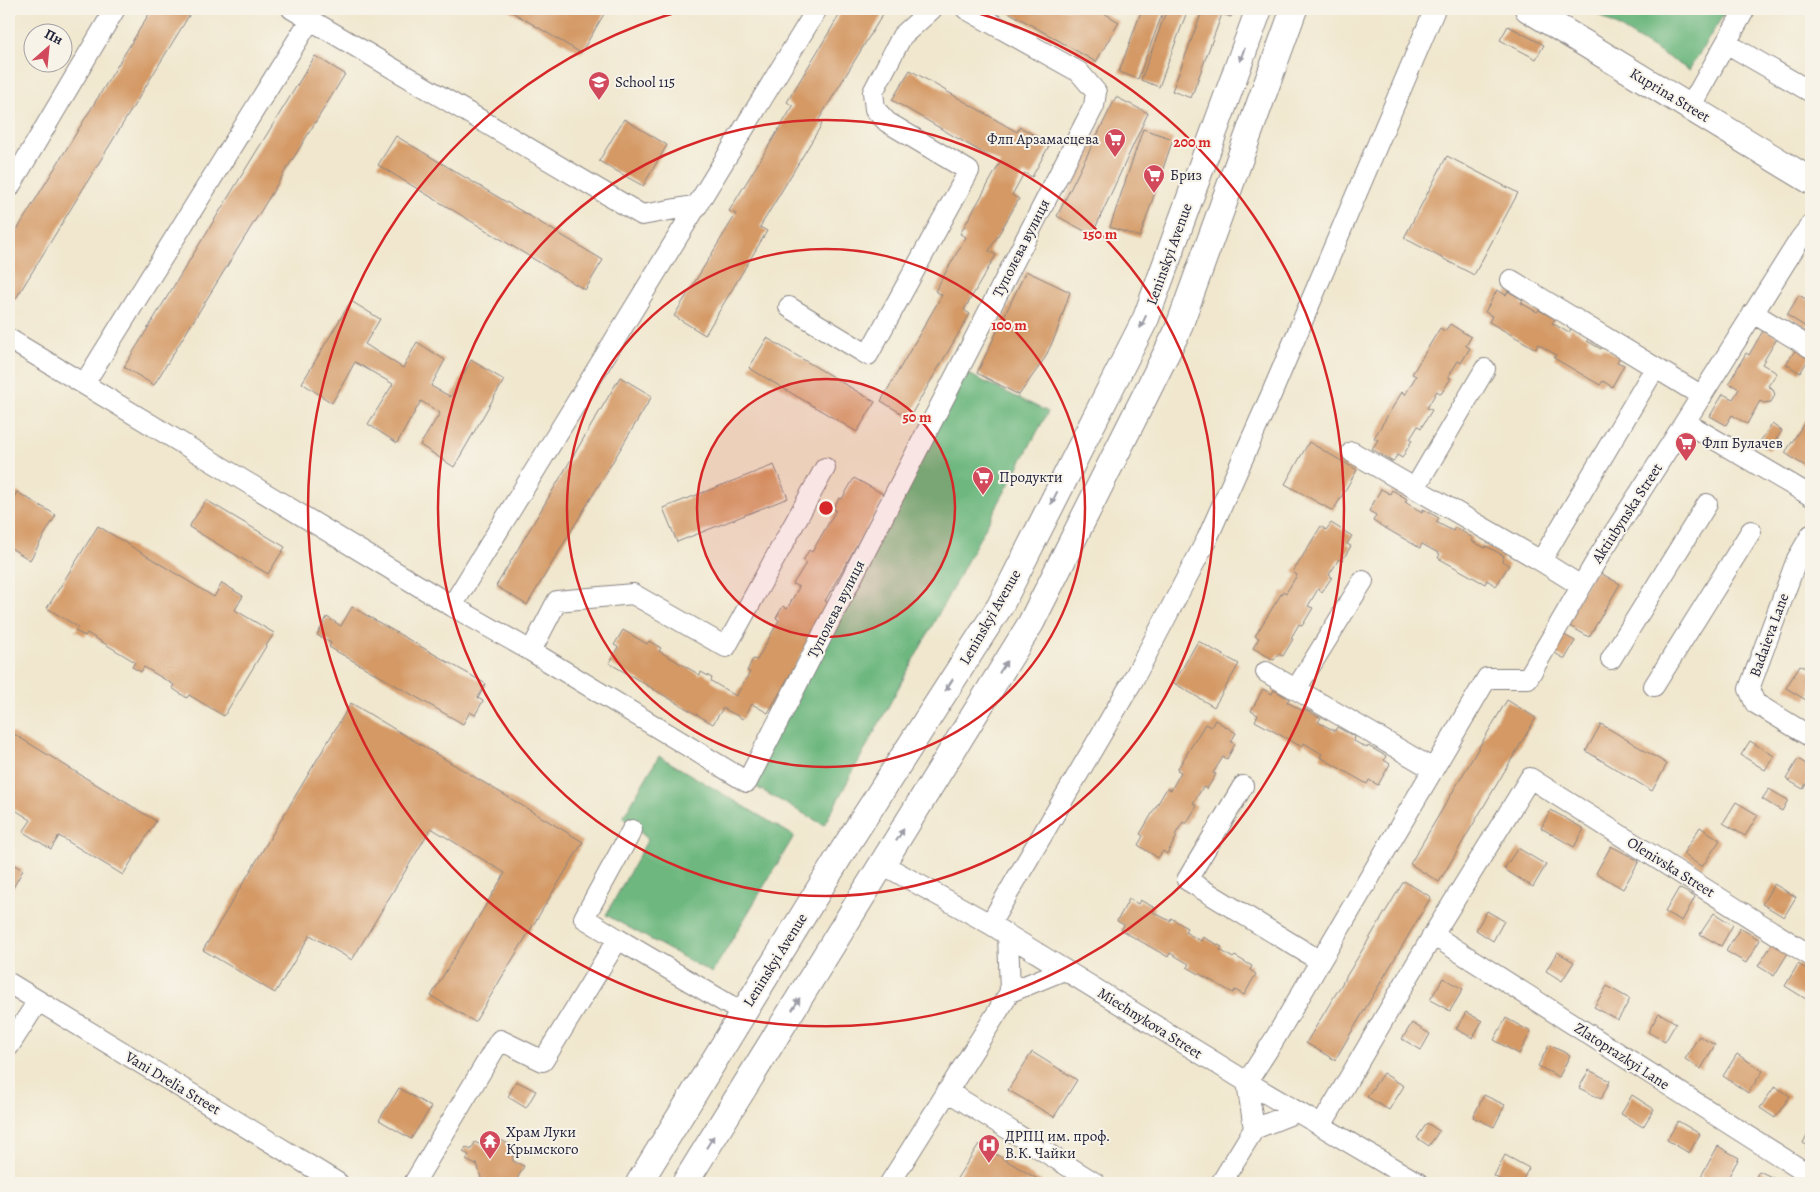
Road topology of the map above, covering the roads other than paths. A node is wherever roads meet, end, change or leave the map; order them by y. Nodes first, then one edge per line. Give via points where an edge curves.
1 (115, 9) edge
2 (292, 9) edge
3 (818, 9) edge
4 (932, 9) edge
5 (966, 9) edge
6 (1259, 9) edge
7 (1294, 9) edge
8 (1435, 9) edge
9 (1528, 9) edge
10 (1745, 9) edge
11 (310, 20) junction
12 (1726, 43) junction
13 (1811, 92) edge
14 (1690, 107) junction
15 (1811, 182) edge
16 (9, 188) edge
17 (698, 205) junction
18 (1811, 225) edge
19 (1512, 280) dead end
20 (789, 308) dead end
21 (1753, 313) junction
22 (9, 339) edge
23 (1811, 348) edge
24 (1656, 368) junction
25 (1485, 369) dead end
26 (84, 384) junction
27 (1702, 396) junction
28 (1685, 422) junction
29 (1352, 452) dead end
30 (825, 468) dead end
31 (1414, 488) junction
32 (1811, 496) edge
33 (1707, 504) dead end
34 (1751, 531) dead end
35 (1811, 535) edge
36 (1541, 561) junction
37 (1363, 581) dead end
38 (1581, 586) junction
39 (452, 606) junction
40 (532, 651) junction
41 (1611, 659) dead end
42 (1266, 672) dead end
43 (1654, 686) dead end
44 (1296, 690) junction
45 (1811, 737) edge
46 (1433, 769) junction
47 (1243, 786) dead end
48 (632, 830) dead end
49 (882, 864) junction
50 (990, 924) junction
51 (1008, 935) junction
52 (1433, 935) junction
53 (618, 939) junction
54 (1811, 956) edge
55 (1320, 961) junction
56 (1064, 970) junction
57 (9, 983) edge
58 (1010, 992) junction
59 (38, 1001) junction
60 (743, 1012) junction
61 (9, 1046) edge
62 (1247, 1082) junction
63 (948, 1091) junction
64 (1297, 1112) junction
65 (1321, 1126) junction
66 (1254, 1129) junction
67 (1811, 1176) edge
68 (338, 1183) edge
69 (414, 1183) edge
70 (639, 1183) edge
71 (685, 1183) edge
72 (890, 1183) edge
73 (1095, 1183) edge
74 (1220, 1183) edge
75 (1418, 1183) edge

1 - 16 street
2 - 11 street
3 - 17 street
4 - 20 street via 902,36 873,92 875,110 887,122 969,171 868,355
5 - 40 street, Туполєва вулиця via 1079,72 1096,92 1094,106 747,782
6 -> 60 main road, Leninskyi Avenue via 1146,318 1004,597
49 -> 7 main road via 1030,624 1177,332
8 - 50 street via 1272,395 1207,539 1132,682
9 - 14 main road, Kuprina Street
10 - 12 street
11 - 17 street via 642,215
11 - 26 street
12 - 13 street
12 - 14 street
14 - 15 main road, Kuprina Street
17 - 39 street
18 - 21 street, Aktiubynska Street
19 - 24 street
21 - 23 street
21 - 27 street, Aktiubynska Street
22 - 26 street
24 - 27 street
24 - 36 street
25 - 31 street
26 - 39 street
27 - 28 street, Aktiubynska Street
28 - 32 street
28 - 38 street, Aktiubynska Street
29 - 31 street
30 - 40 street via 726,647 632,594 556,601
31 - 36 street
33 - 41 street
34 - 43 street
35 - 45 street, Badaieva Lane via 1797,559 1749,689 1755,703
36 - 38 street
37 - 44 street
38 - 46 street, Aktiubynska Street via 1528,678 1487,678
39 - 40 street
42 - 44 street
44 - 46 street
46 - 55 street
47 - 55 street via 1187,880
48 - 53 street via 584,918
49 - 50 street, Miechnykova Street
71 -> 49 main road
50 - 51 street, Miechnykova Street
51 - 56 street, Miechnykova Street
51 - 58 street
52 - 54 street, Olenivska Street via 1530,778
52 - 65 street
52 - 67 street, Zlatoprazkyi Lane
53 - 60 street
53 - 69 street via 543,1062 500,1040
55 - 62 street
56 - 58 street
56 - 62 street, Miechnykova Street
57 - 59 street, Vani Drelia Street
58 - 63 street
59 - 61 street
59 - 68 street, Vani Drelia Street
60 - 70 main road, Leninskyi Avenue
62 - 64 street, Miechnykova Street
62 - 66 street
63 - 72 street
63 - 73 street
64 - 65 street, Miechnykova Street
64 - 66 street
65 - 75 street, Miechnykova Street
66 - 74 street

